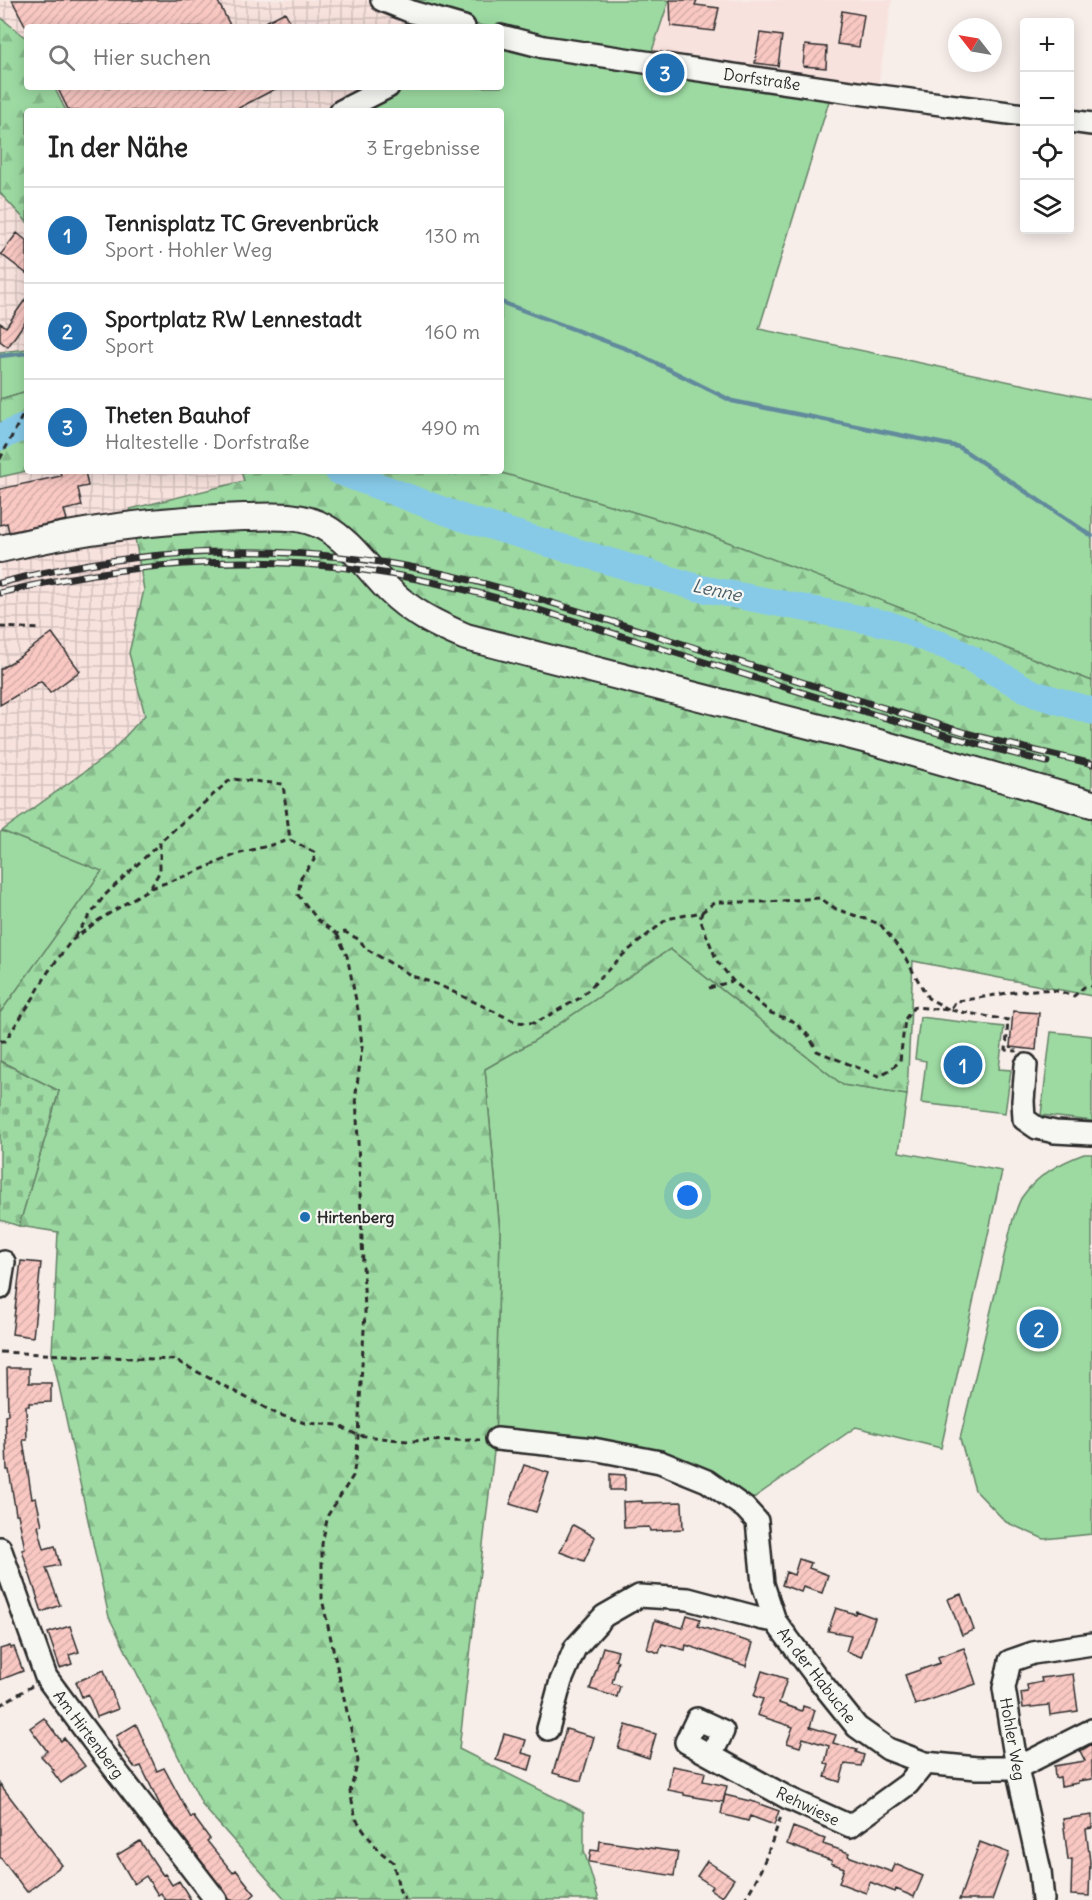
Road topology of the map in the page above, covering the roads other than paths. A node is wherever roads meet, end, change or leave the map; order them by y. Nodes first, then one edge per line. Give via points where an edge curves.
1 (382, 0) edge
2 (454, 24) edge
3 (504, 37) edge
4 (382, 90) edge
5 (347, 108) edge
6 (1020, 114) edge
7 (1074, 122) edge
8 (1092, 124) edge
9 (0, 549) edge
10 (1092, 804) edge
11 (1026, 1065) road end
12 (1092, 1134) edge
13 (4, 1262) dead end
14 (0, 1288) edge
15 (496, 1439) road end
16 (0, 1548) edge
17 (775, 1621) junction
18 (1092, 1644) edge
19 (548, 1729) dead end
20 (1092, 1730) edge
21 (711, 1755) dead end
22 (925, 1763) junction
23 (1017, 1768) junction
24 (216, 1900) edge
25 (1043, 1900) edge

1 - 2 street
3 - 6 street, Dorfstraße via 654,63
4 - 5 street
7 - 8 street
9 - 10 main road via 147,523 297,517 335,534 411,609 466,637 875,742
11 - 12 street via 1024,1119 1037,1128 1055,1132
13 - 14 street
15 - 17 street, An der Habuche via 593,1449 660,1462 707,1481 758,1521 764,1584
16 - 24 street, Am Hirtenberg via 46,1677
17 - 19 street via 688,1599 639,1596 604,1616 575,1648
17 - 22 street, An der Habuche via 857,1727 888,1749
18 - 23 street, Hohler Weg via 1033,1653 1010,1661 1004,1688
20 - 23 street
21 - 22 street, Rehwiese via 788,1798 850,1826 908,1784
22 - 23 street, An der Habuche
23 - 25 street, Hohler Weg

